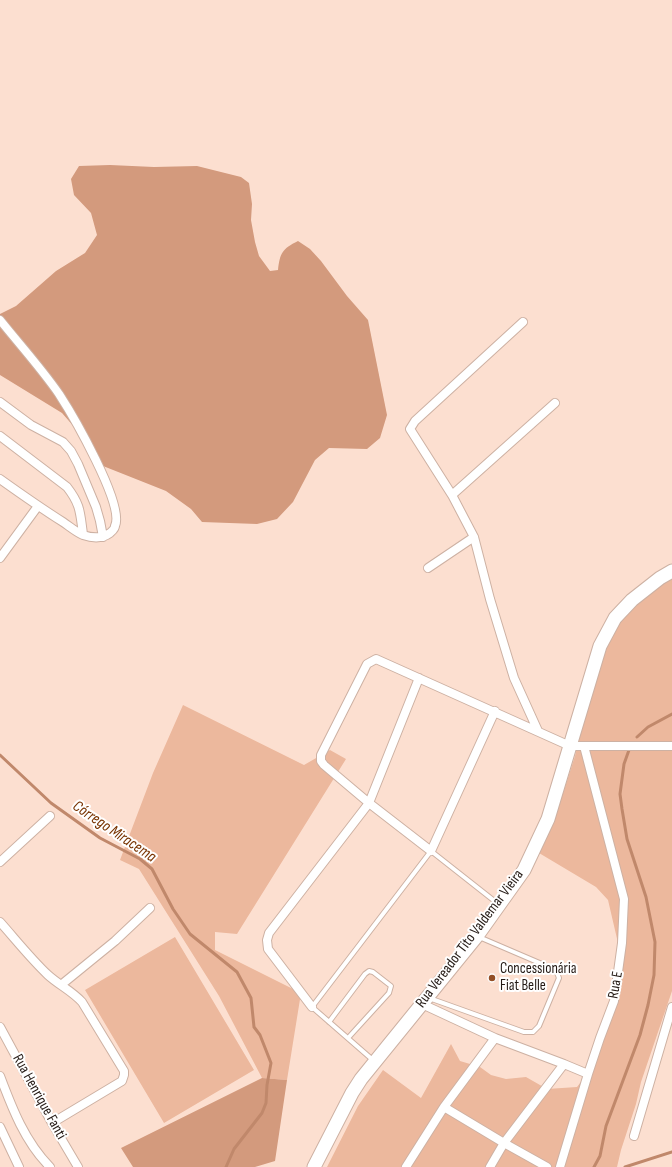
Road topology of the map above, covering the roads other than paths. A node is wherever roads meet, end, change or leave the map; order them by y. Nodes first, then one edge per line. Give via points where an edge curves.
1 (0, 320) edge
2 (523, 322) dead end
3 (0, 402) edge
4 (555, 404) dead end
5 (0, 436) edge
6 (0, 479) edge
7 (452, 495) junction
8 (38, 506) junction
9 (83, 534) junction
10 (103, 537) junction
11 (474, 537) junction
12 (0, 558) edge
13 (428, 568) dead end
14 (672, 571) edge
15 (419, 678) junction
16 (495, 712) junction
17 (538, 731) junction
18 (570, 746) junction
19 (584, 746) junction
20 (672, 746) edge
21 (369, 803) junction
22 (50, 816) dead end
23 (432, 851) junction
24 (0, 862) edge
25 (499, 905) junction
26 (150, 908) dead end
27 (0, 922) edge
28 (477, 936) junction
29 (61, 985) junction
30 (424, 1000) junction
31 (312, 1007) junction
32 (672, 1007) edge
33 (329, 1022) junction
34 (0, 1027) edge
35 (348, 1038) junction
36 (495, 1038) junction
37 (374, 1062) junction
38 (564, 1064) junction
39 (588, 1074) junction
40 (0, 1076) edge
41 (444, 1107) junction
42 (52, 1123) junction
43 (0, 1127) edge
44 (634, 1136) dead end
45 (504, 1143) junction
46 (19, 1167) edge
47 (50, 1167) edge
48 (78, 1167) edge
49 (314, 1167) edge
50 (406, 1167) edge
51 (490, 1167) edge
52 (547, 1167) edge
53 (560, 1167) edge

1 - 10 street via 58,393 75,419 101,470 113,501 116,517 116,526
2 - 7 street via 415,421 410,429
3 - 10 street via 31,425 63,442 71,451 96,507
4 - 7 street
5 - 9 street via 67,487 79,507
6 - 8 street
7 - 11 street
8 - 9 street
8 - 12 street
9 - 10 street via 94,538
11 - 13 street
11 - 17 street via 514,678
14 - 18 main road, Rua Vereador Tito Valdemar Vieira via 632,600 615,618 600,646
15 - 16 street
15 - 21 street
15 - 21 street via 376,659 367,664 321,755 324,765
16 - 17 street
16 - 23 street
17 - 18 street
18 - 19 street
18 - 25 main road, Rua Vereador Tito Valdemar Vieira via 548,819 524,870
19 - 20 street
19 - 39 street, Rua E via 624,899 622,943 614,1001
21 - 23 street
21 - 31 street via 267,940 268,949
22 - 24 street
23 - 25 lane
23 - 31 lane
25 - 28 main road, Rua Vereador Tito Valdemar Vieira
26 - 29 street via 115,941
27 - 29 street via 39,966
28 - 30 main road, Rua Vereador Tito Valdemar Vieira
28 - 30 lane via 556,970 559,978 539,1026 533,1032 524,1032
29 - 42 street via 82,1002 124,1075 122,1080
30 - 36 street
30 - 37 main road, Rua Vereador Tito Valdemar Vieira
31 - 33 lane
32 - 44 street
33 - 35 lane
33 - 35 lane via 368,971 391,986 389,993
34 - 42 street, Rua Henrique Fanti
35 - 37 lane
36 - 38 street
36 - 41 street
37 - 49 main road, Rua Vereador Tito Valdemar Vieira via 352,1093
38 - 39 street
38 - 45 street
39 - 53 street, Rua E
40 - 47 street via 15,1114 33,1145
41 - 45 street
41 - 50 street
42 - 48 street, Rua Henrique Fanti
43 - 46 street
45 - 51 street
45 - 52 street

